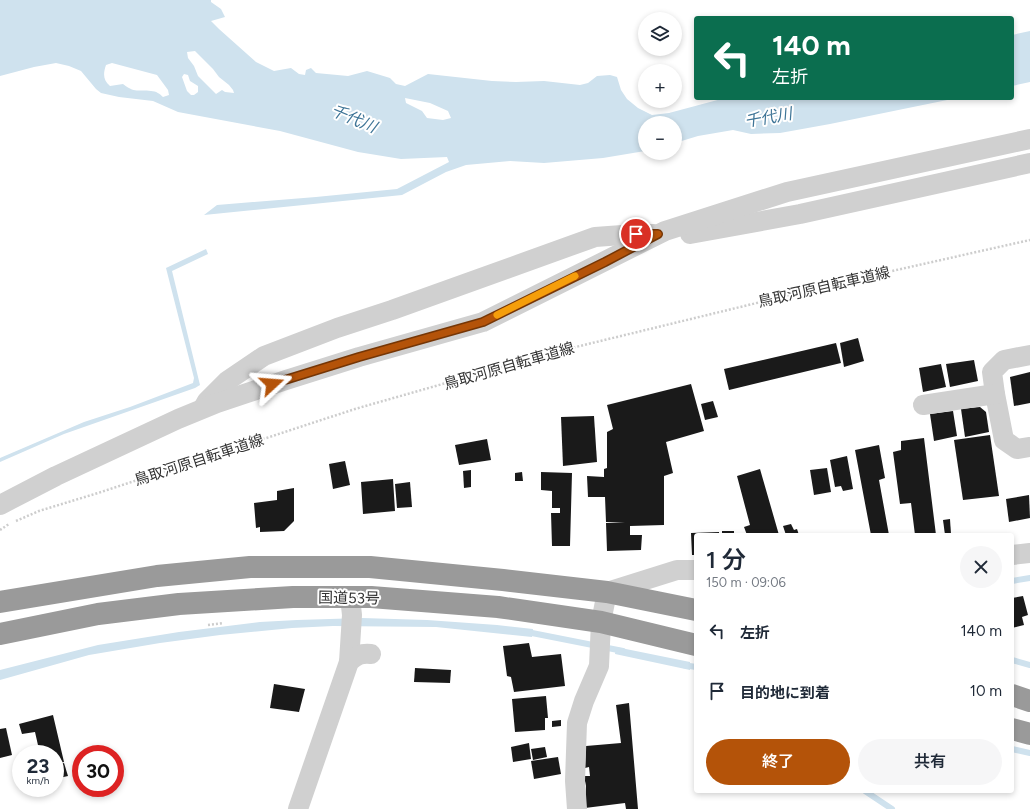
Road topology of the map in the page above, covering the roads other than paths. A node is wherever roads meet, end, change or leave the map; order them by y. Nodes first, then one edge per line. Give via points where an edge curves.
1 (1030, 139) edge
2 (1030, 163) edge
3 (658, 234) junction
4 (1030, 355) edge
5 (994, 394) junction
6 (923, 405) dead end
7 (202, 410) junction
8 (1030, 447) edge
9 (0, 505) edge
10 (1030, 553) edge
11 (1014, 555) edge
12 (694, 570) edge
13 (607, 592) junction
14 (350, 597) junction
15 (0, 602) edge
16 (694, 610) edge
17 (601, 622) junction
18 (0, 634) edge
19 (694, 645) edge
20 (371, 654) dead end
21 (349, 662) junction
22 (1014, 696) edge
23 (1030, 701) edge
24 (1014, 730) edge
25 (1030, 734) edge
26 (298, 809) edge
27 (577, 809) edge

1 - 3 street via 787,192
2 - 3 street via 800,214 684,235
3 - 7 street via 483,322 359,357
3 - 7 street via 595,237 264,356 227,381 207,401
4 - 5 street via 1004,360 992,372
5 - 6 street
5 - 8 street via 1004,440 1017,449
7 - 9 street via 63,473
10 - 11 street
12 - 13 street via 677,570
13 - 15 highway, 国道53号 via 370,567 250,568 157,576
13 - 16 highway, 国道53号
13 - 17 street
14 - 17 highway, 国道53号 via 498,607
14 - 18 highway, 国道53号 via 179,604 98,614
14 - 21 street via 352,615
17 - 19 highway, 国道53号
17 - 27 street via 599,666 577,723
20 - 21 street via 358,655
21 - 26 street
22 - 23 highway
24 - 25 highway

